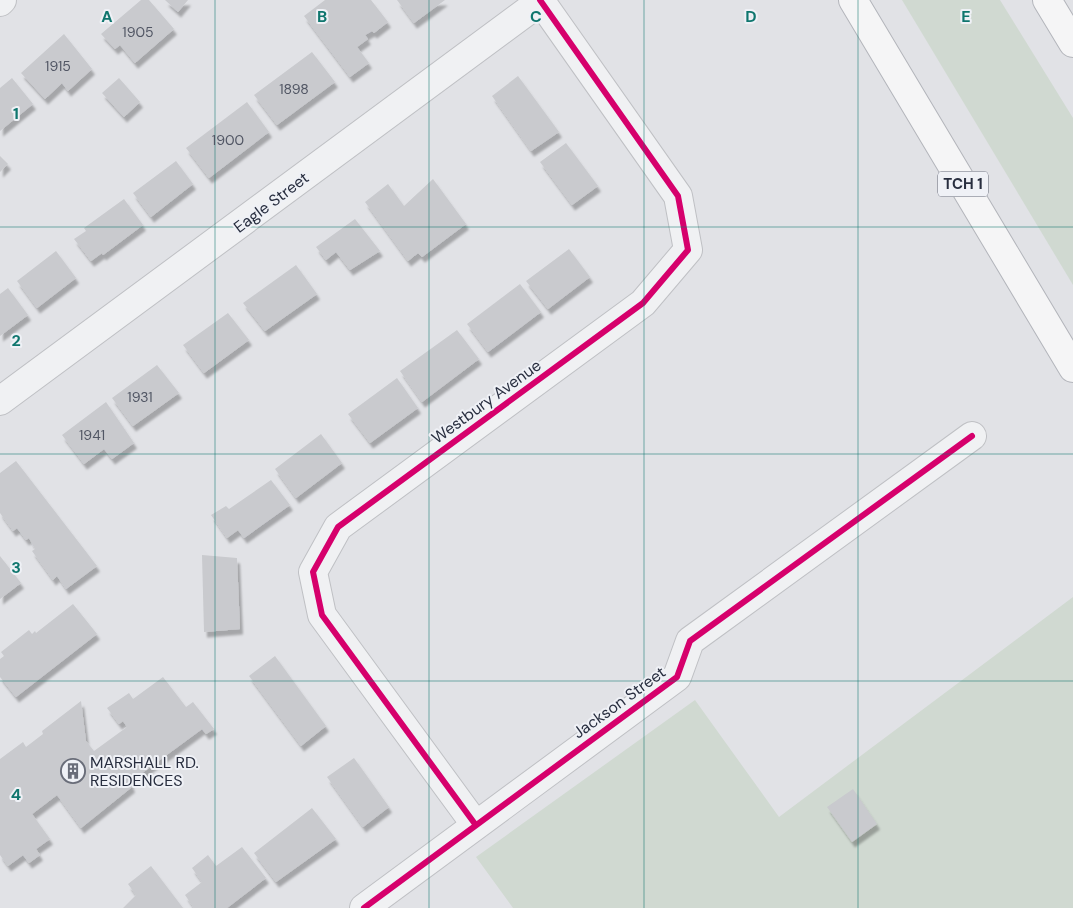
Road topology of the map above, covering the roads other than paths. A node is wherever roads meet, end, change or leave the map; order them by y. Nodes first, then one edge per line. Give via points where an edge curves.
1 (853, 0) edge
2 (1047, 0) edge
3 (541, 1) edge
4 (1073, 43) edge
5 (1073, 368) edge
6 (0, 401) edge
7 (972, 436) dead end
8 (475, 824) junction
9 (364, 908) edge

1 - 5 highway, TCH 1
2 - 4 highway
3 - 6 street, Eagle Street
3 - 8 street, Westbury Avenue via 678,196 688,250 643,303 338,527 313,572 322,615
7 - 8 street, Jackson Street via 690,641 677,676
8 - 9 street, Jackson Street

